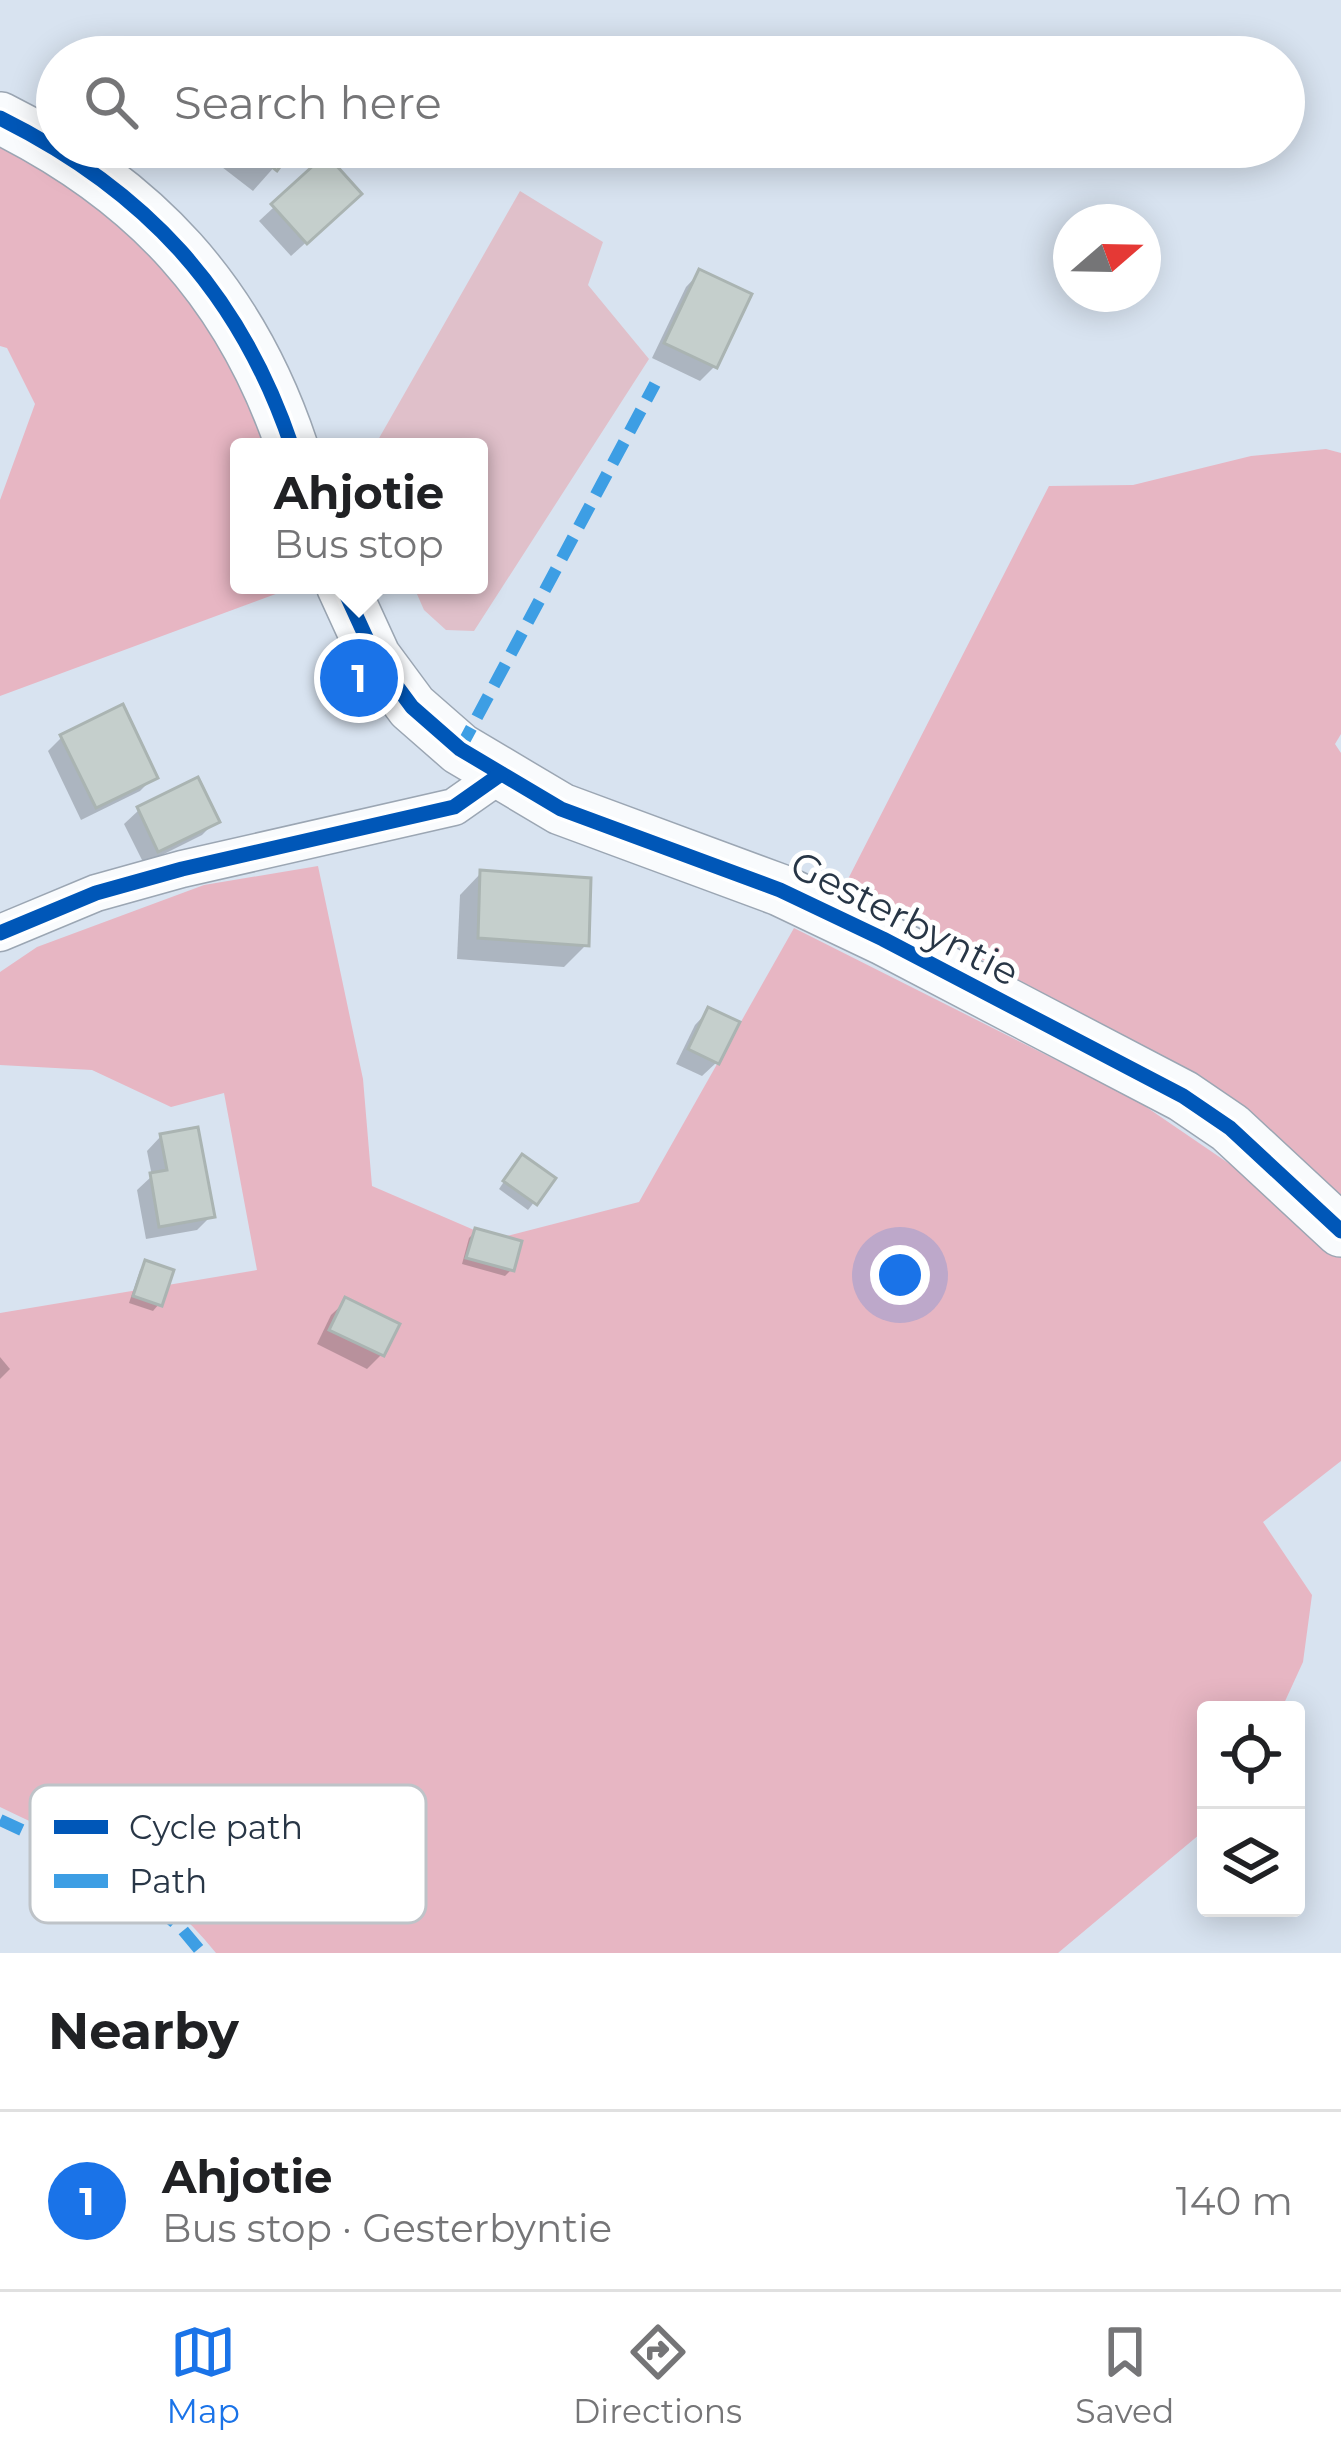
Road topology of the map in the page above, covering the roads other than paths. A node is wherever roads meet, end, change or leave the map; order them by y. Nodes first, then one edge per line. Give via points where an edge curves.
1 (0, 118) edge
2 (36, 138) edge
3 (90, 168) edge
4 (288, 438) edge
5 (346, 594) edge
6 (501, 774) junction
7 (0, 933) edge
8 (1341, 1232) edge

1 - 2 street
3 - 4 street via 134,203 216,294 248,344
5 - 6 street, Gesterbyntie via 375,658 412,707
6 - 7 street via 454,807 182,869
6 - 8 street, Gesterbyntie via 561,809 780,890 1184,1096

